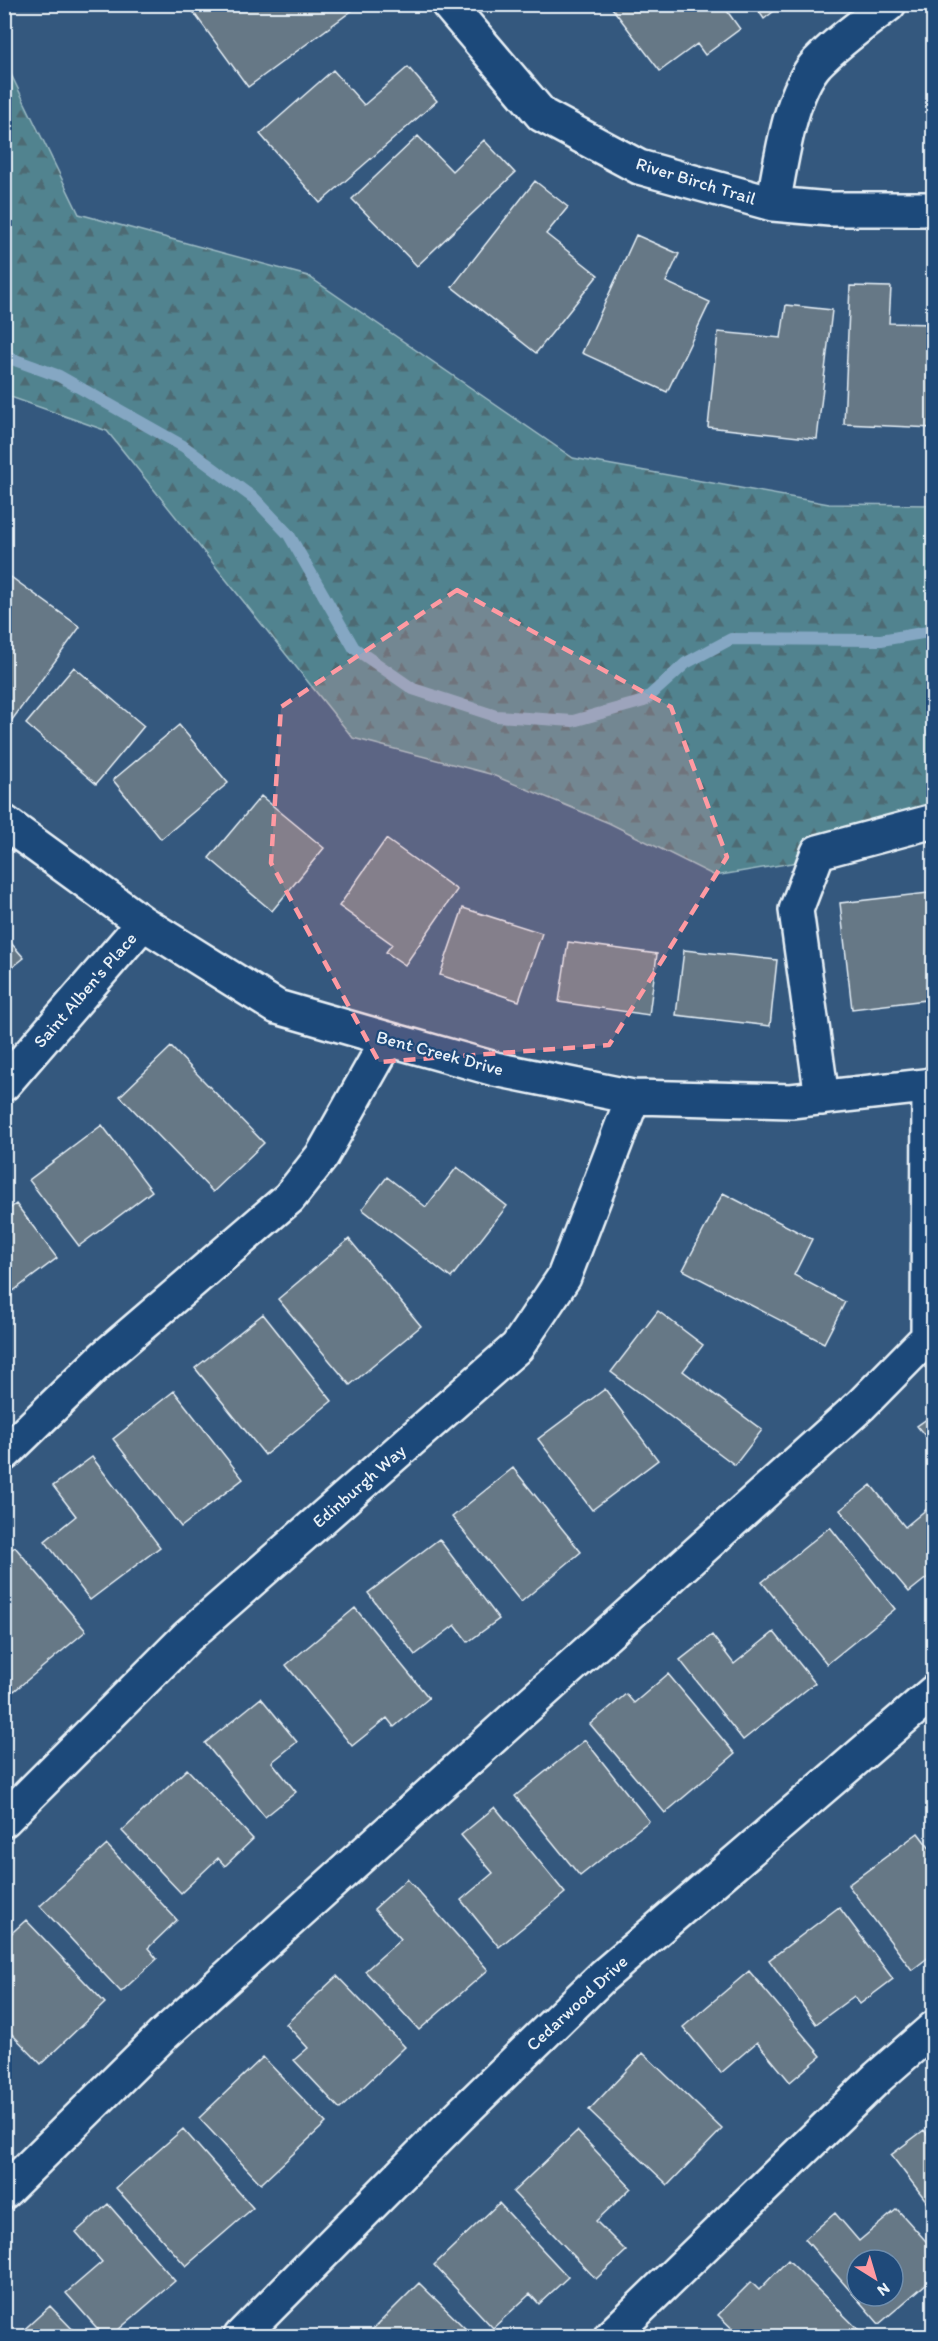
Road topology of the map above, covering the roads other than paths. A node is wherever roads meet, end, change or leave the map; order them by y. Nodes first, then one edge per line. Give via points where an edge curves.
1 (448, 4) edge
2 (889, 4) edge
3 (773, 204) junction
4 (933, 209) edge
5 (933, 820) edge
6 (4, 822) edge
7 (143, 923) junction
8 (388, 1039) junction
9 (4, 1083) edge
10 (931, 1085) edge
11 (633, 1097) junction
12 (822, 1098) junction
13 (4, 1454) edge
14 (933, 1692) edge
15 (4, 1820) edge
16 (933, 2028) edge
17 (4, 2192) edge
18 (241, 2337) edge
19 (611, 2337) edge

1 - 3 street, River Birch Trail via 542,116 639,167
2 - 3 street via 816,65 797,97
3 - 4 street, River Birch Trail via 830,209
5 - 12 street via 818,852 796,910
6 - 7 street, Bent Creek Drive
7 - 8 street, Bent Creek Drive via 278,1007
7 - 9 street, Saint Alben's Place
8 - 11 street, Bent Creek Drive via 495,1069
8 - 13 street via 322,1156 289,1198 104,1357
10 - 12 street, Bent Creek Drive
10 - 17 street via 928,1337 861,1405 162,2036
11 - 12 street, Bent Creek Drive via 791,1101
11 - 15 street, Edinburgh Way via 564,1277 517,1347 187,1637
14 - 18 street, Cedarwood Drive via 603,1976
16 - 19 street

